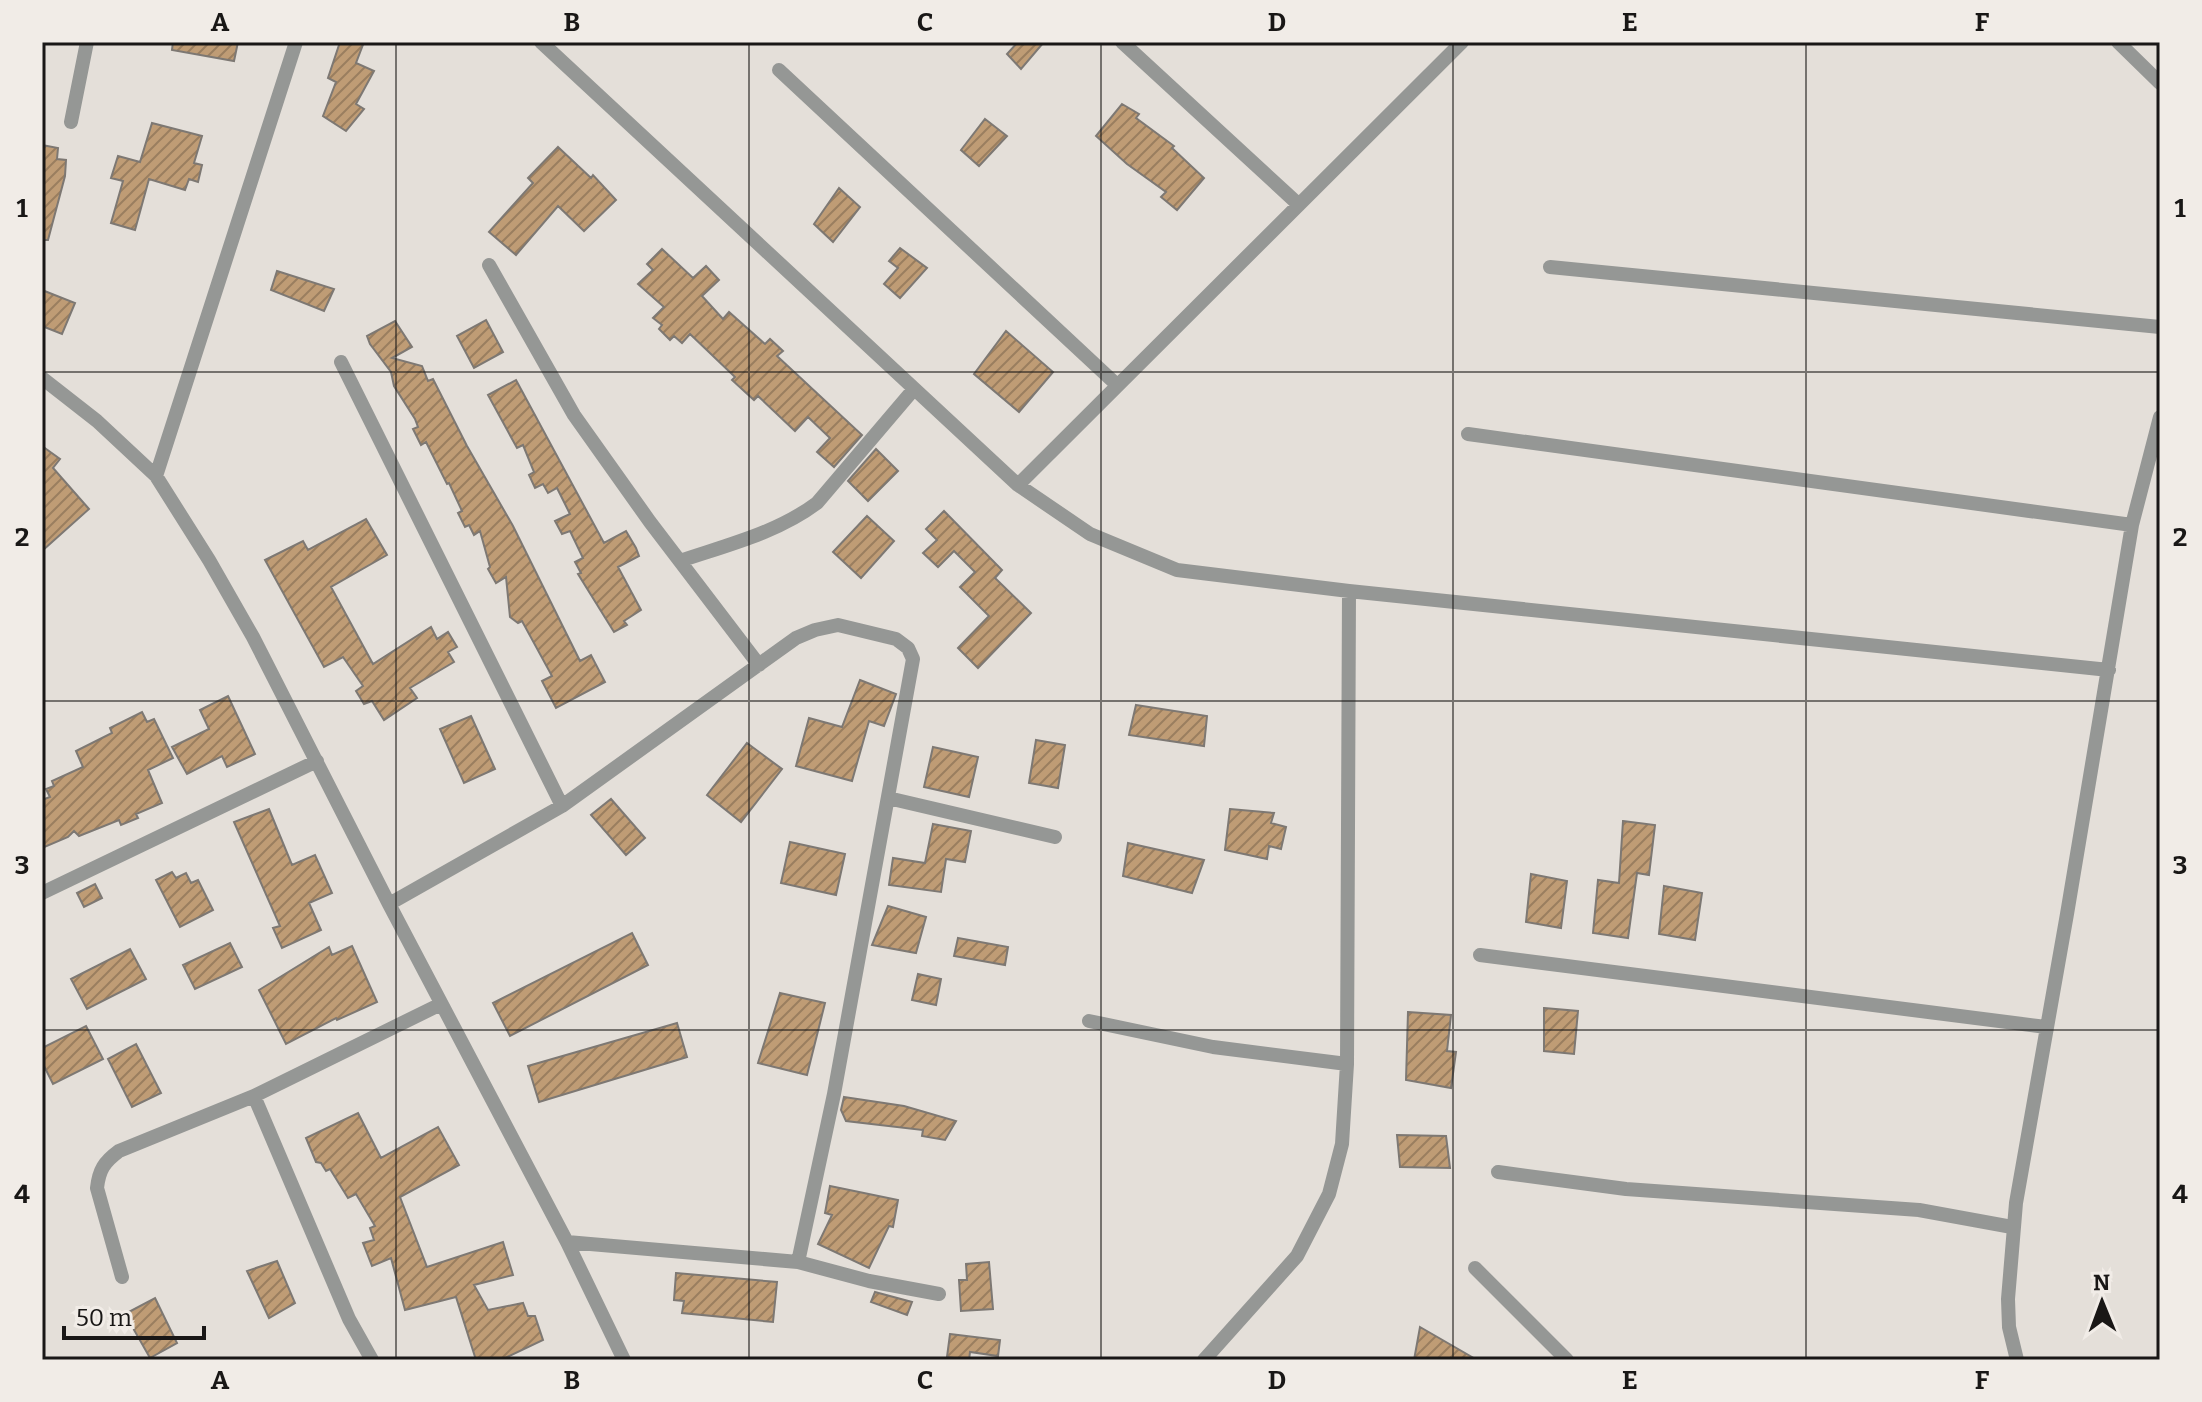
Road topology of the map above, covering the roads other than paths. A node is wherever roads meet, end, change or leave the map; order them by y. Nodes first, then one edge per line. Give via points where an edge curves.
1 (87, 42) edge
2 (296, 42) edge
3 (541, 42) edge
4 (1122, 42) edge
5 (1462, 42) edge
6 (2118, 42) edge
7 (779, 70) dead end
8 (2160, 83) edge
9 (71, 122) dead end
10 (1298, 204) junction
11 (489, 265) dead end
12 (1550, 267) dead end
13 (2160, 327) edge
14 (341, 362) dead end
15 (42, 378) edge
16 (1117, 385) junction
17 (914, 389) junction
18 (2160, 417) edge
19 (1468, 434) dead end
20 (156, 476) junction
21 (1018, 485) junction
22 (2132, 525) junction
23 (680, 561) junction
24 (1349, 591) junction
25 (759, 665) junction
26 (2109, 670) junction
27 (317, 761) junction
28 (888, 798) junction
29 (562, 806) junction
30 (1055, 837) dead end
31 (42, 893) edge
32 (389, 904) junction
33 (1480, 955) dead end
34 (441, 1004) junction
35 (1089, 1021) dead end
36 (2046, 1027) junction
37 (1347, 1064) junction
38 (254, 1096) junction
39 (1498, 1172) dead end
40 (2012, 1227) junction
41 (567, 1242) junction
42 (798, 1262) junction
43 (1475, 1268) dead end
44 (122, 1277) dead end
45 (939, 1294) dead end
46 (372, 1360) edge
47 (624, 1360) edge
48 (1204, 1360) edge
49 (1567, 1360) edge
50 (2016, 1360) edge

1 - 9 street
2 - 20 street
3 - 17 street
4 - 10 street
5 - 10 street
6 - 8 street
7 - 16 street
10 - 16 street
11 - 23 street via 574,415
12 - 13 street
14 - 29 street
15 - 20 street
16 - 21 street
17 - 21 street
17 - 23 street via 817,503 798,517
18 - 22 street
19 - 22 street
20 - 27 street via 253,637
21 - 24 street via 1090,534 1177,570
22 - 26 street
23 - 25 street
24 - 26 street
24 - 37 street
25 - 28 street via 796,638 838,625 896,639 908,648 913,659
25 - 29 street
26 - 36 street
27 - 31 street
27 - 32 street
28 - 30 street
28 - 42 street
29 - 32 street
32 - 34 street
33 - 36 street
34 - 38 street
34 - 41 street
35 - 37 street via 1213,1047
36 - 40 street
37 - 48 street via 1342,1144 1329,1194 1297,1256
38 - 44 street via 105,1161 97,1188
38 - 46 street via 349,1319
39 - 40 street via 1626,1189 1919,1210
40 - 50 street via 2008,1313
41 - 42 street
41 - 47 street
42 - 45 street
43 - 49 street

